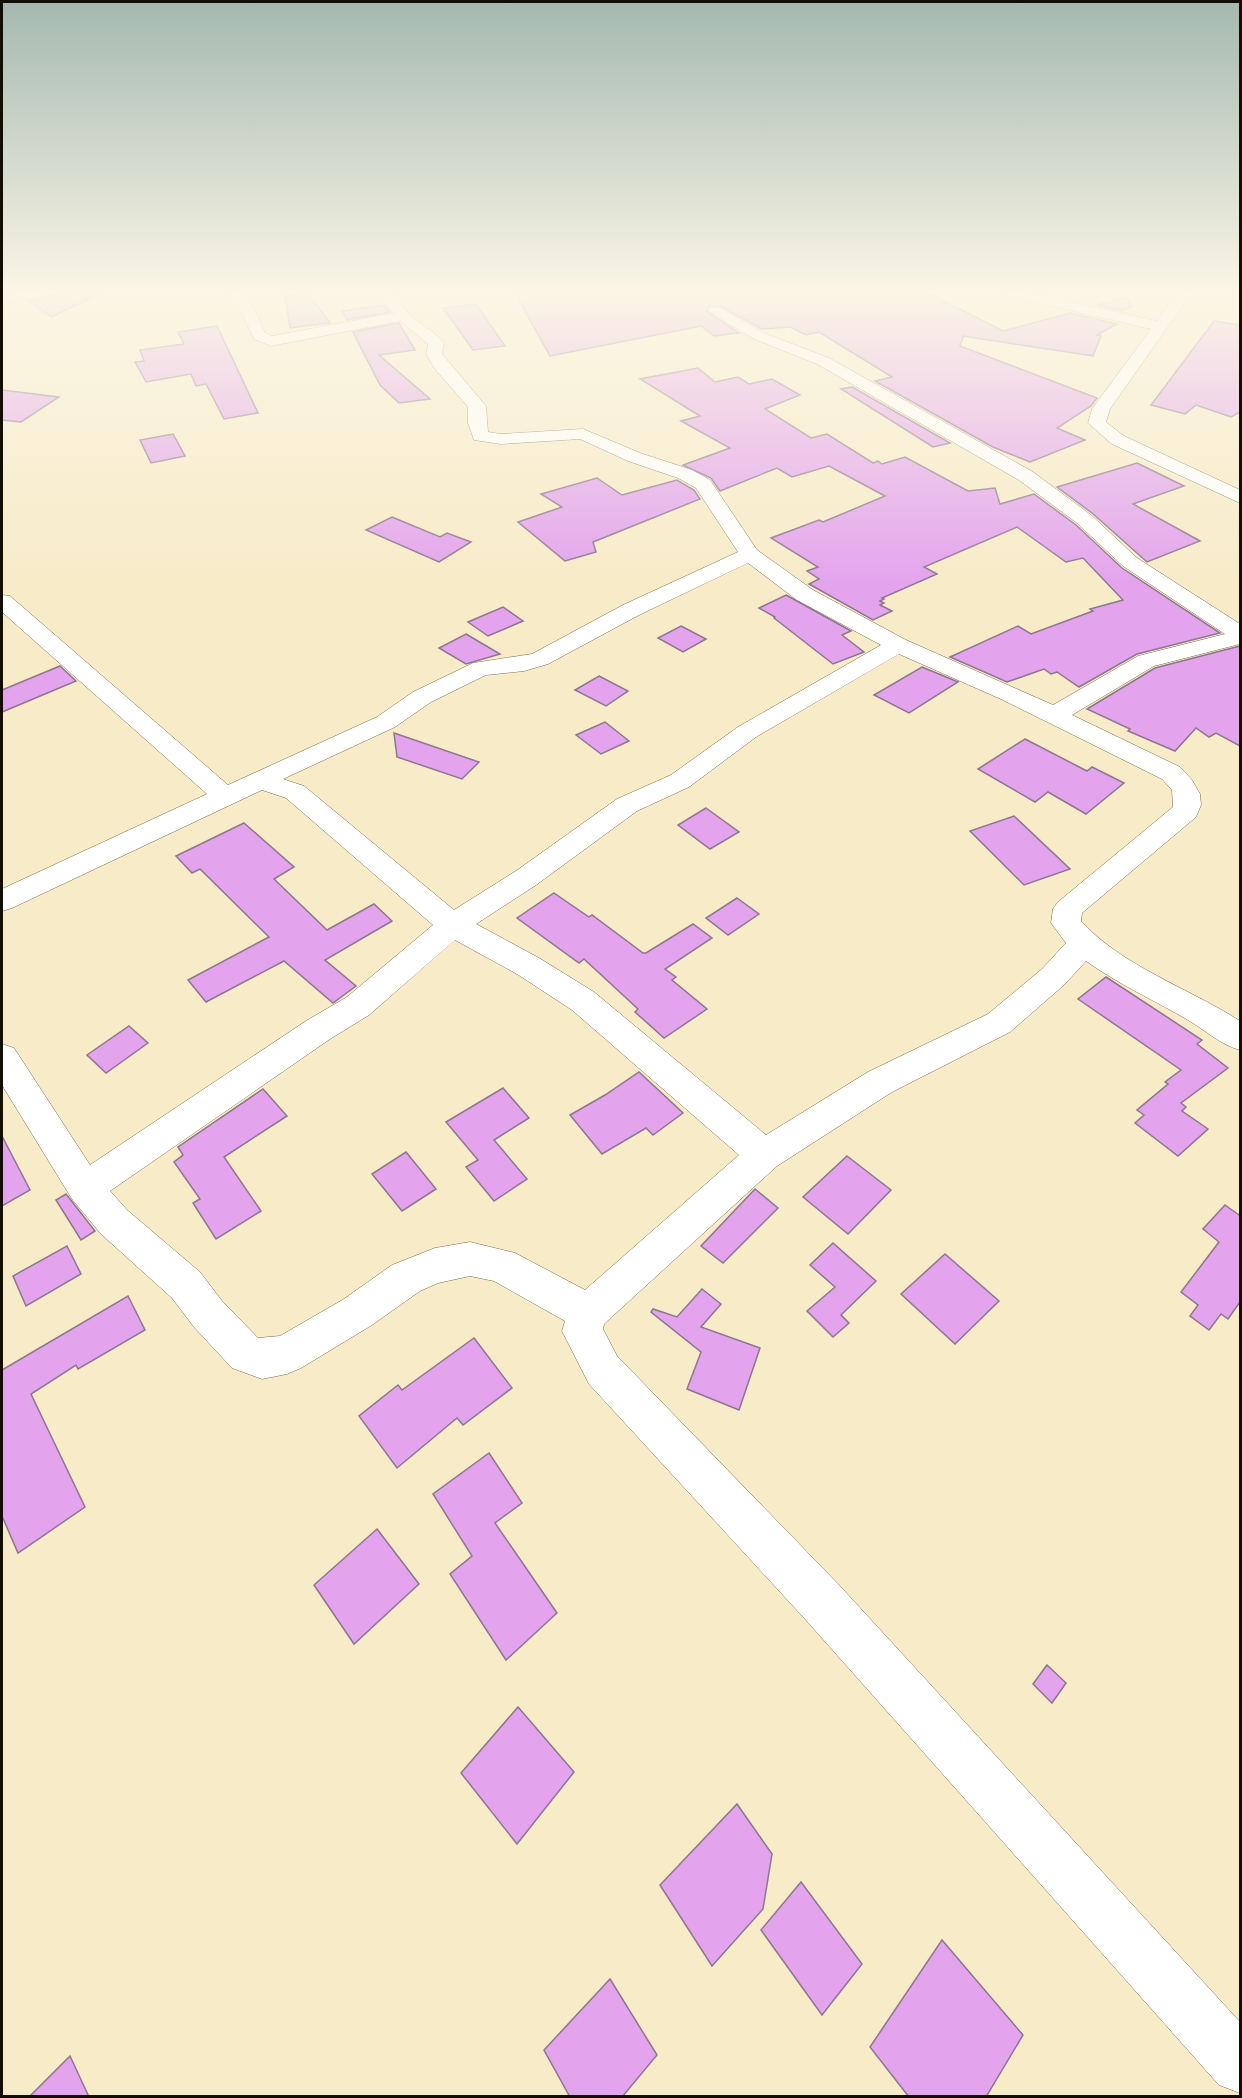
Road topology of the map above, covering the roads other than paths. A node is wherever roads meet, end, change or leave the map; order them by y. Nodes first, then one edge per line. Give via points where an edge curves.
1 (461, 388) edge
2 (870, 388) edge
3 (1116, 388) edge
4 (1240, 496) edge
5 (750, 554) junction
6 (2, 601) edge
7 (1240, 635) edge
8 (898, 645) junction
9 (1054, 715) junction
10 (261, 782) junction
11 (225, 796) junction
12 (2, 901) edge
13 (453, 925) junction
14 (1084, 944) junction
15 (1240, 1037) edge
16 (2, 1057) edge
17 (764, 1155) junction
18 (85, 1188) junction
19 (588, 1313) junction
20 (1240, 2064) edge

1 - 5 street via 477,406 480,436 501,439 583,434 703,484
2 - 7 street via 1026,476 1084,519 1130,561
3 - 4 street via 1101,409 1097,423 1118,440
5 - 8 street via 806,596
5 - 10 street via 631,610 540,659 481,668 422,697 386,722
6 - 11 street
7 - 9 street via 1146,661
8 - 9 street
8 - 13 street via 747,732 680,781 627,805
9 - 14 street via 1171,773 1184,786 1189,801 1186,811 1068,909 1066,923
10 - 11 street
10 - 13 street via 296,792
11 - 12 street
13 - 17 street via 583,1001
13 - 18 street via 358,1006
14 - 15 street
14 - 17 street via 1053,977 999,1023 880,1082
16 - 18 street
17 - 19 street
18 - 19 street via 114,1222 186,1285 246,1354 262,1359 287,1354 406,1278 435,1266 470,1259 501,1265
19 - 20 street via 582,1331 603,1370 822,1602

